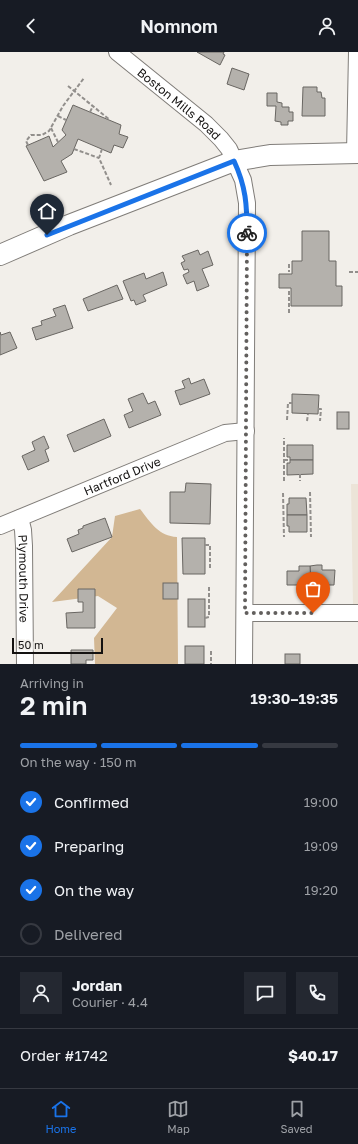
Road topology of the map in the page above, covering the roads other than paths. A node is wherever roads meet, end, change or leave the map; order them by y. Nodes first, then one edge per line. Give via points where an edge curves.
1 (117, 52) edge
2 (357, 52) edge
3 (356, 153) edge
4 (234, 161) junction
5 (0, 255) edge
6 (246, 431) junction
7 (20, 518) junction
8 (0, 526) edge
9 (245, 613) junction
10 (358, 613) edge
11 (25, 664) edge
12 (244, 664) edge

1 - 4 street, Boston Mills Road via 206,124 229,149
2 - 3 street
3 - 4 main road via 270,155
4 - 5 main road via 69,225
4 - 6 street, Boston Mills Road via 243,180 247,203
6 - 7 street, Hartford Drive via 225,433
6 - 9 street, Boston Mills Road
7 - 8 street, Hartford Drive
7 - 11 street, Plymouth Drive via 24,546
9 - 10 street
9 - 12 street, Boston Mills Road

